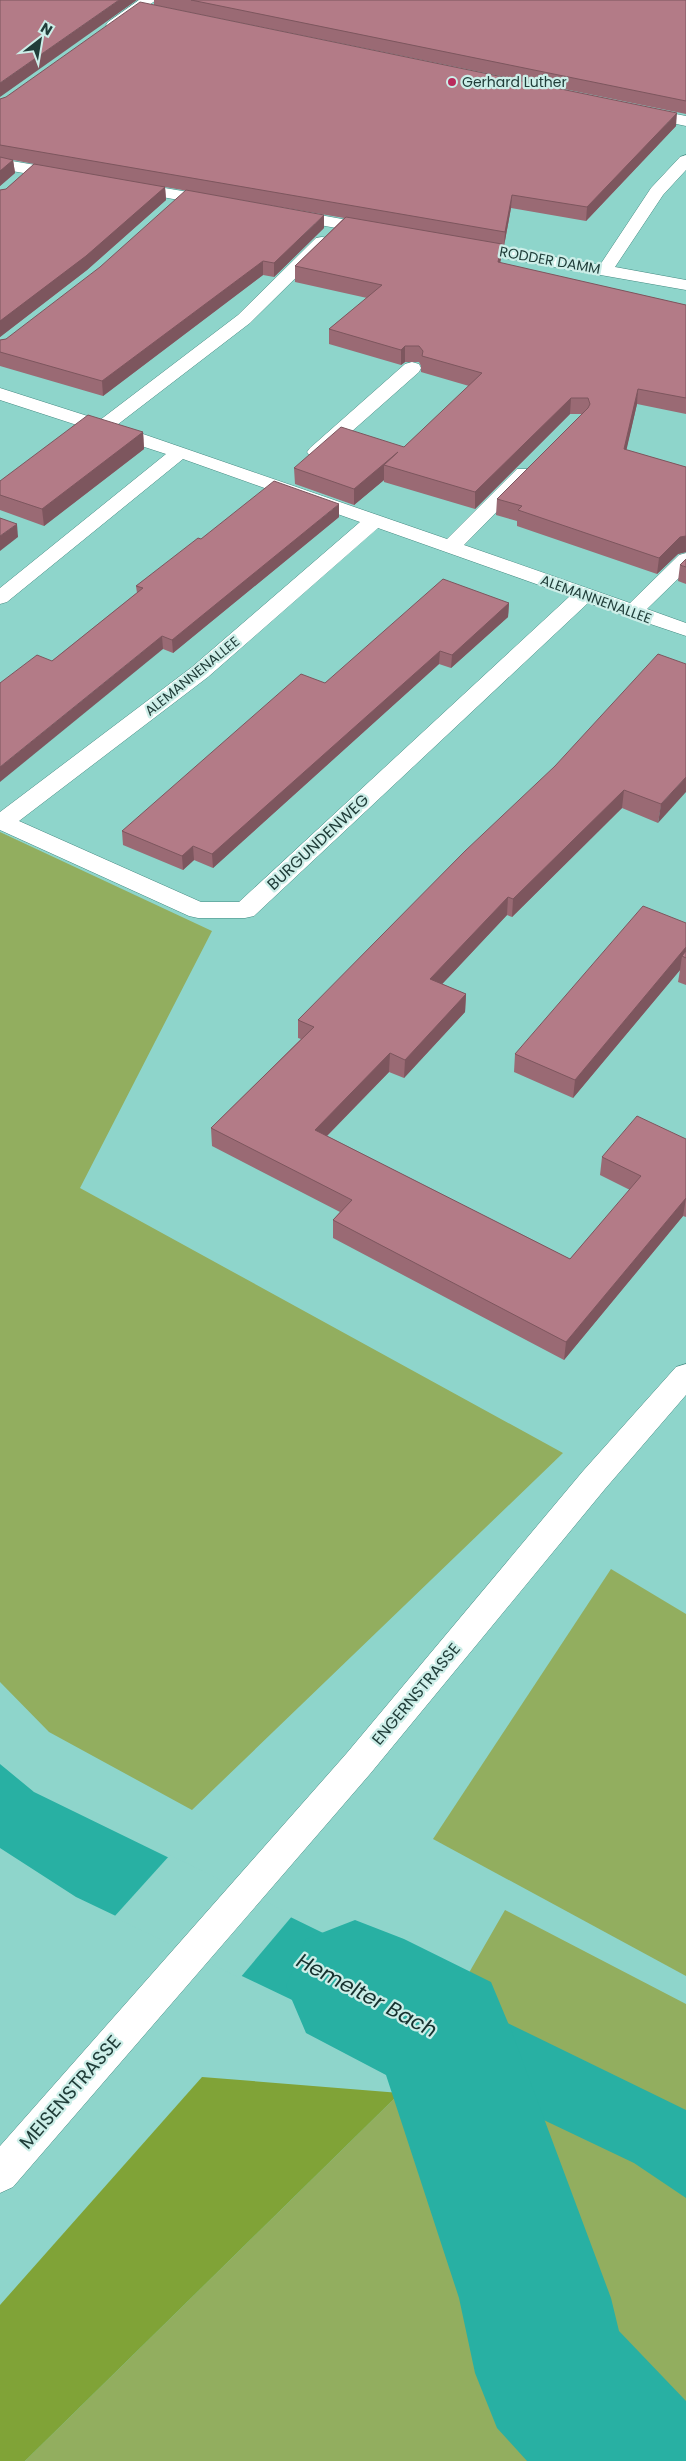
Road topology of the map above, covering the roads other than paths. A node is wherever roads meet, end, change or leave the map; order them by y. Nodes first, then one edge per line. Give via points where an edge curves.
1 (147, 7) edge
2 (105, 32) edge
3 (628, 109) edge
4 (686, 121) edge
5 (686, 160) edge
6 (0, 164) edge
7 (79, 178) edge
8 (117, 184) edge
9 (183, 196) junction
10 (232, 205) edge
11 (170, 209) edge
12 (272, 212) edge
13 (341, 224) junction
14 (388, 232) edge
15 (445, 242) edge
16 (605, 270) junction
17 (686, 284) edge
18 (412, 368) edge
19 (0, 394) edge
20 (104, 426) junction
21 (180, 452) junction
22 (538, 459) edge
23 (278, 486) junction
24 (375, 520) junction
25 (450, 547) junction
26 (686, 559) edge
27 (584, 595) junction
28 (0, 598) edge
29 (633, 612) junction
30 (686, 630) edge
31 (1, 822) edge
32 (686, 1375) edge
33 (141, 2010) joint
34 (0, 2174) edge

1 - 2 street
3 - 4 street
5 - 16 street via 657,192
6 - 7 street via 25,175
8 - 9 street
9 - 10 street
9 - 11 street
12 - 13 street
13 - 14 street
13 - 20 street via 244,319
15 - 16 street, RODDER DAMM
16 - 17 street, RODDER DAMM
18 - 23 street
19 - 20 street, ALEMANNENALLEE
20 - 21 street, ALEMANNENALLEE
21 - 23 street, ALEMANNENALLEE
21 - 28 street
22 - 25 street
23 - 24 street, ALEMANNENALLEE
24 - 25 street, ALEMANNENALLEE
24 - 31 street, ALEMANNENALLEE via 200,672
25 - 27 street, ALEMANNENALLEE
26 - 29 street
27 - 29 street, ALEMANNENALLEE
27 - 31 street, BURGUNDENWEG via 245,910 198,910
29 - 30 street, ALEMANNENALLEE
32 - 33 street, ENGERNSTRASSE via 594,1480 358,1764
33 - 34 street, MEISENSTRASSE

